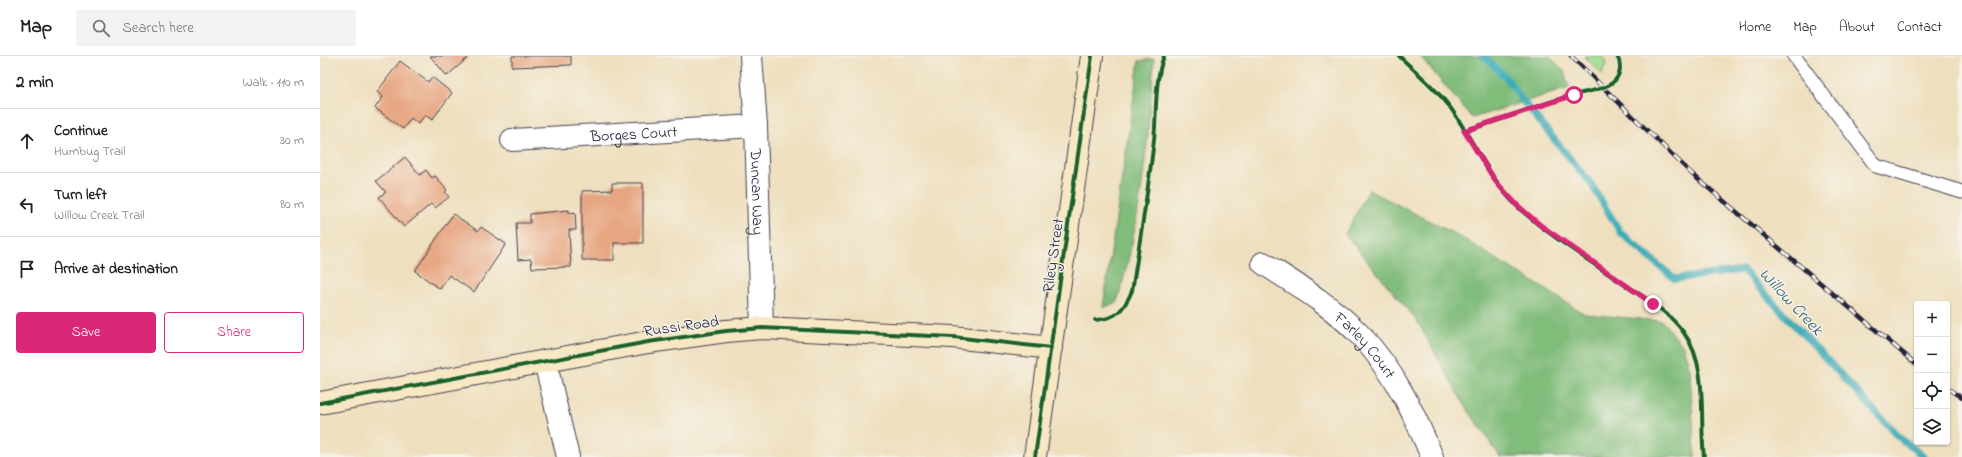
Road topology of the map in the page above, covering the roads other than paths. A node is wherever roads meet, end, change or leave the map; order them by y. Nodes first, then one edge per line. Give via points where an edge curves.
1 (751, 56) edge
2 (1092, 56) edge
3 (1794, 56) edge
4 (756, 126) junction
5 (512, 140) dead end
6 (1962, 192) edge
7 (1263, 263) dead end
8 (762, 328) junction
9 (1051, 348) junction
10 (545, 361) junction
11 (320, 403) edge
12 (568, 457) edge
13 (1035, 457) edge
14 (1432, 457) edge

1 - 4 street, Duncan Way
2 - 9 street, Riley Street
3 - 6 lane via 1876,166
4 - 5 street, Borges Court
4 - 8 street, Duncan Way
7 - 14 street, Farley Court via 1332,310 1361,335 1388,369 1412,409
8 - 9 street, Russi Road via 953,337
8 - 10 street, Russi Road via 648,342
9 - 13 street, Riley Street
10 - 11 street, Russi Road
10 - 12 street

